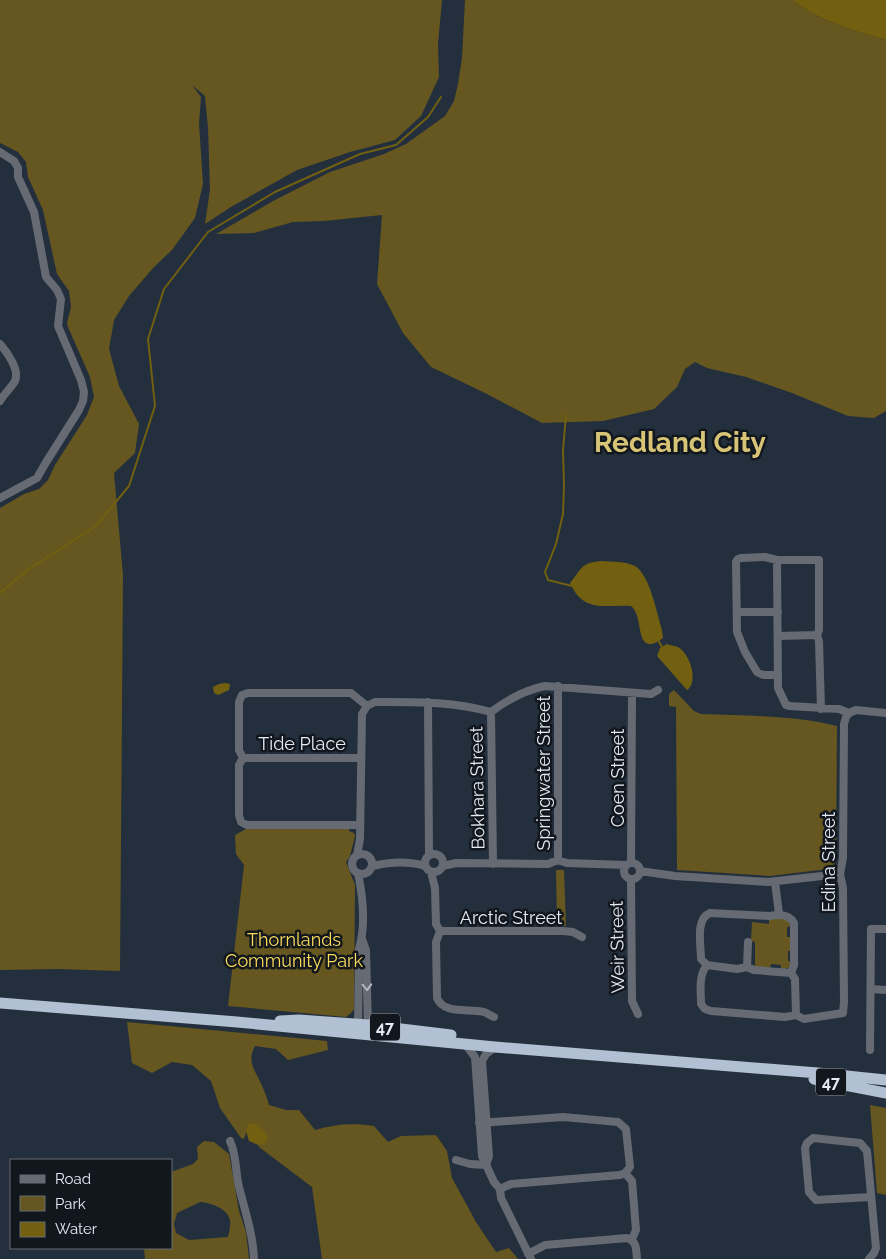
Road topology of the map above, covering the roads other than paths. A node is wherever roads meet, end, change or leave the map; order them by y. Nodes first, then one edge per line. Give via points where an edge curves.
1 (0, 152) edge
2 (0, 344) edge
3 (0, 401) edge
4 (0, 498) edge
5 (777, 560) junction
6 (737, 612) junction
7 (778, 612) junction
8 (817, 635) junction
9 (778, 636) junction
10 (778, 675) junction
11 (558, 686) junction
12 (658, 690) dead end
13 (632, 693) junction
14 (428, 702) junction
15 (367, 706) junction
16 (821, 709) junction
17 (491, 712) junction
18 (849, 713) junction
19 (886, 713) edge
20 (243, 758) junction
21 (361, 758) junction
22 (360, 826) junction
23 (558, 860) junction
24 (367, 861) junction
25 (434, 862) junction
26 (493, 864) junction
27 (629, 864) junction
28 (609, 865) junction
29 (640, 871) junction
30 (358, 873) junction
31 (840, 874) junction
32 (628, 877) junction
33 (775, 882) junction
34 (362, 894) junction
35 (779, 914) junction
36 (886, 929) edge
37 (440, 931) junction
38 (582, 937) dead end
39 (748, 942) dead end
40 (707, 965) junction
41 (747, 967) junction
42 (791, 973) junction
43 (870, 989) junction
44 (886, 990) edge
45 (2, 1004) edge
46 (638, 1014) dead end
47 (796, 1014) junction
48 (494, 1017) dead end
49 (363, 1030) junction
50 (465, 1044) junction
51 (495, 1047) junction
52 (531, 1050) junction
53 (870, 1050) dead end
54 (776, 1070) junction
55 (886, 1080) edge
56 (886, 1093) edge
57 (483, 1123) junction
58 (230, 1141) dead end
59 (456, 1160) dead end
60 (486, 1165) junction
61 (626, 1173) junction
62 (500, 1189) junction
63 (871, 1197) junction
64 (632, 1239) junction
65 (530, 1256) edge
66 (254, 1259) edge
67 (637, 1259) edge
68 (869, 1259) edge

1 - 4 street via 14,160 34,212 46,277 61,299 58,326 82,380 84,392 79,410 41,473
2 - 3 street via 16,372 16,379
5 - 6 street via 764,557 738,559
5 - 7 street
5 - 8 street via 819,560
6 - 7 street
6 - 10 street via 738,632 757,672
7 - 9 street
8 - 9 street
8 - 16 street
9 - 10 street
10 - 16 street via 778,688 786,705
11 - 13 street
11 - 17 street via 534,688
11 - 23 street, Springwater Street
12 - 13 street via 652,694
13 - 27 street, Coen Street
14 - 15 street via 375,702
14 - 17 street
14 - 25 street via 428,843
15 - 20 street via 351,693 242,695 239,702
15 - 21 street via 362,714
16 - 18 street
17 - 26 street, Bokhara Street
18 - 19 street via 856,710
18 - 31 street, Edina Street via 844,724 843,858
20 - 21 street, Tide Place
20 - 22 street via 239,765 238,815 243,824
21 - 22 street
22 - 24 street via 360,839
23 - 26 street via 548,864
23 - 28 street
24 - 25 street
24 - 30 street via 364,874
24 - 30 street via 353,860 352,866
24 - 34 street
25 - 26 street
25 - 37 street via 436,924
27 - 28 street
27 - 29 street via 638,866
27 - 32 street via 624,870
28 - 32 street
29 - 32 street via 636,877
29 - 33 street
30 - 34 street
31 - 33 street
31 - 47 street, Edina Street via 843,888 842,1013 804,1019
32 - 46 street, Weir Street via 632,1002
33 - 35 street
34 - 49 street
35 - 40 street via 704,915 701,921 701,959
35 - 42 street via 791,918 794,923 794,965
36 - 43 street via 871,929
37 - 38 street, Arctic Street via 563,931
37 - 48 street via 436,942 439,1003 444,1008 485,1012
39 - 41 street
40 - 41 street
40 - 47 street via 701,976 701,1004 705,1009 785,1017
41 - 42 street
42 - 47 street via 795,979
43 - 44 street
43 - 53 street
45 - 49 highway, 47 via 237,1022 299,1020
49 - 50 highway, 47
49 - 52 highway, 47 via 420,1030
50 - 51 highway, 47
50 - 57 street via 475,1057
51 - 52 highway, 47
51 - 57 street via 482,1061
52 - 54 highway, 47
54 - 55 highway, 47
54 - 56 highway, 47
57 - 60 street via 489,1156
57 - 61 street via 563,1117 618,1122 626,1129 630,1167
58 - 66 street via 254,1246
59 - 60 street
60 - 62 street
61 - 62 street via 511,1184
61 - 64 street via 632,1181 636,1230
62 - 65 street via 501,1198
63 - 63 street via 864,1146 856,1142 814,1138 806,1143 812,1197 816,1200
63 - 68 street via 876,1248
64 - 65 street via 545,1244
64 - 67 street via 636,1244

